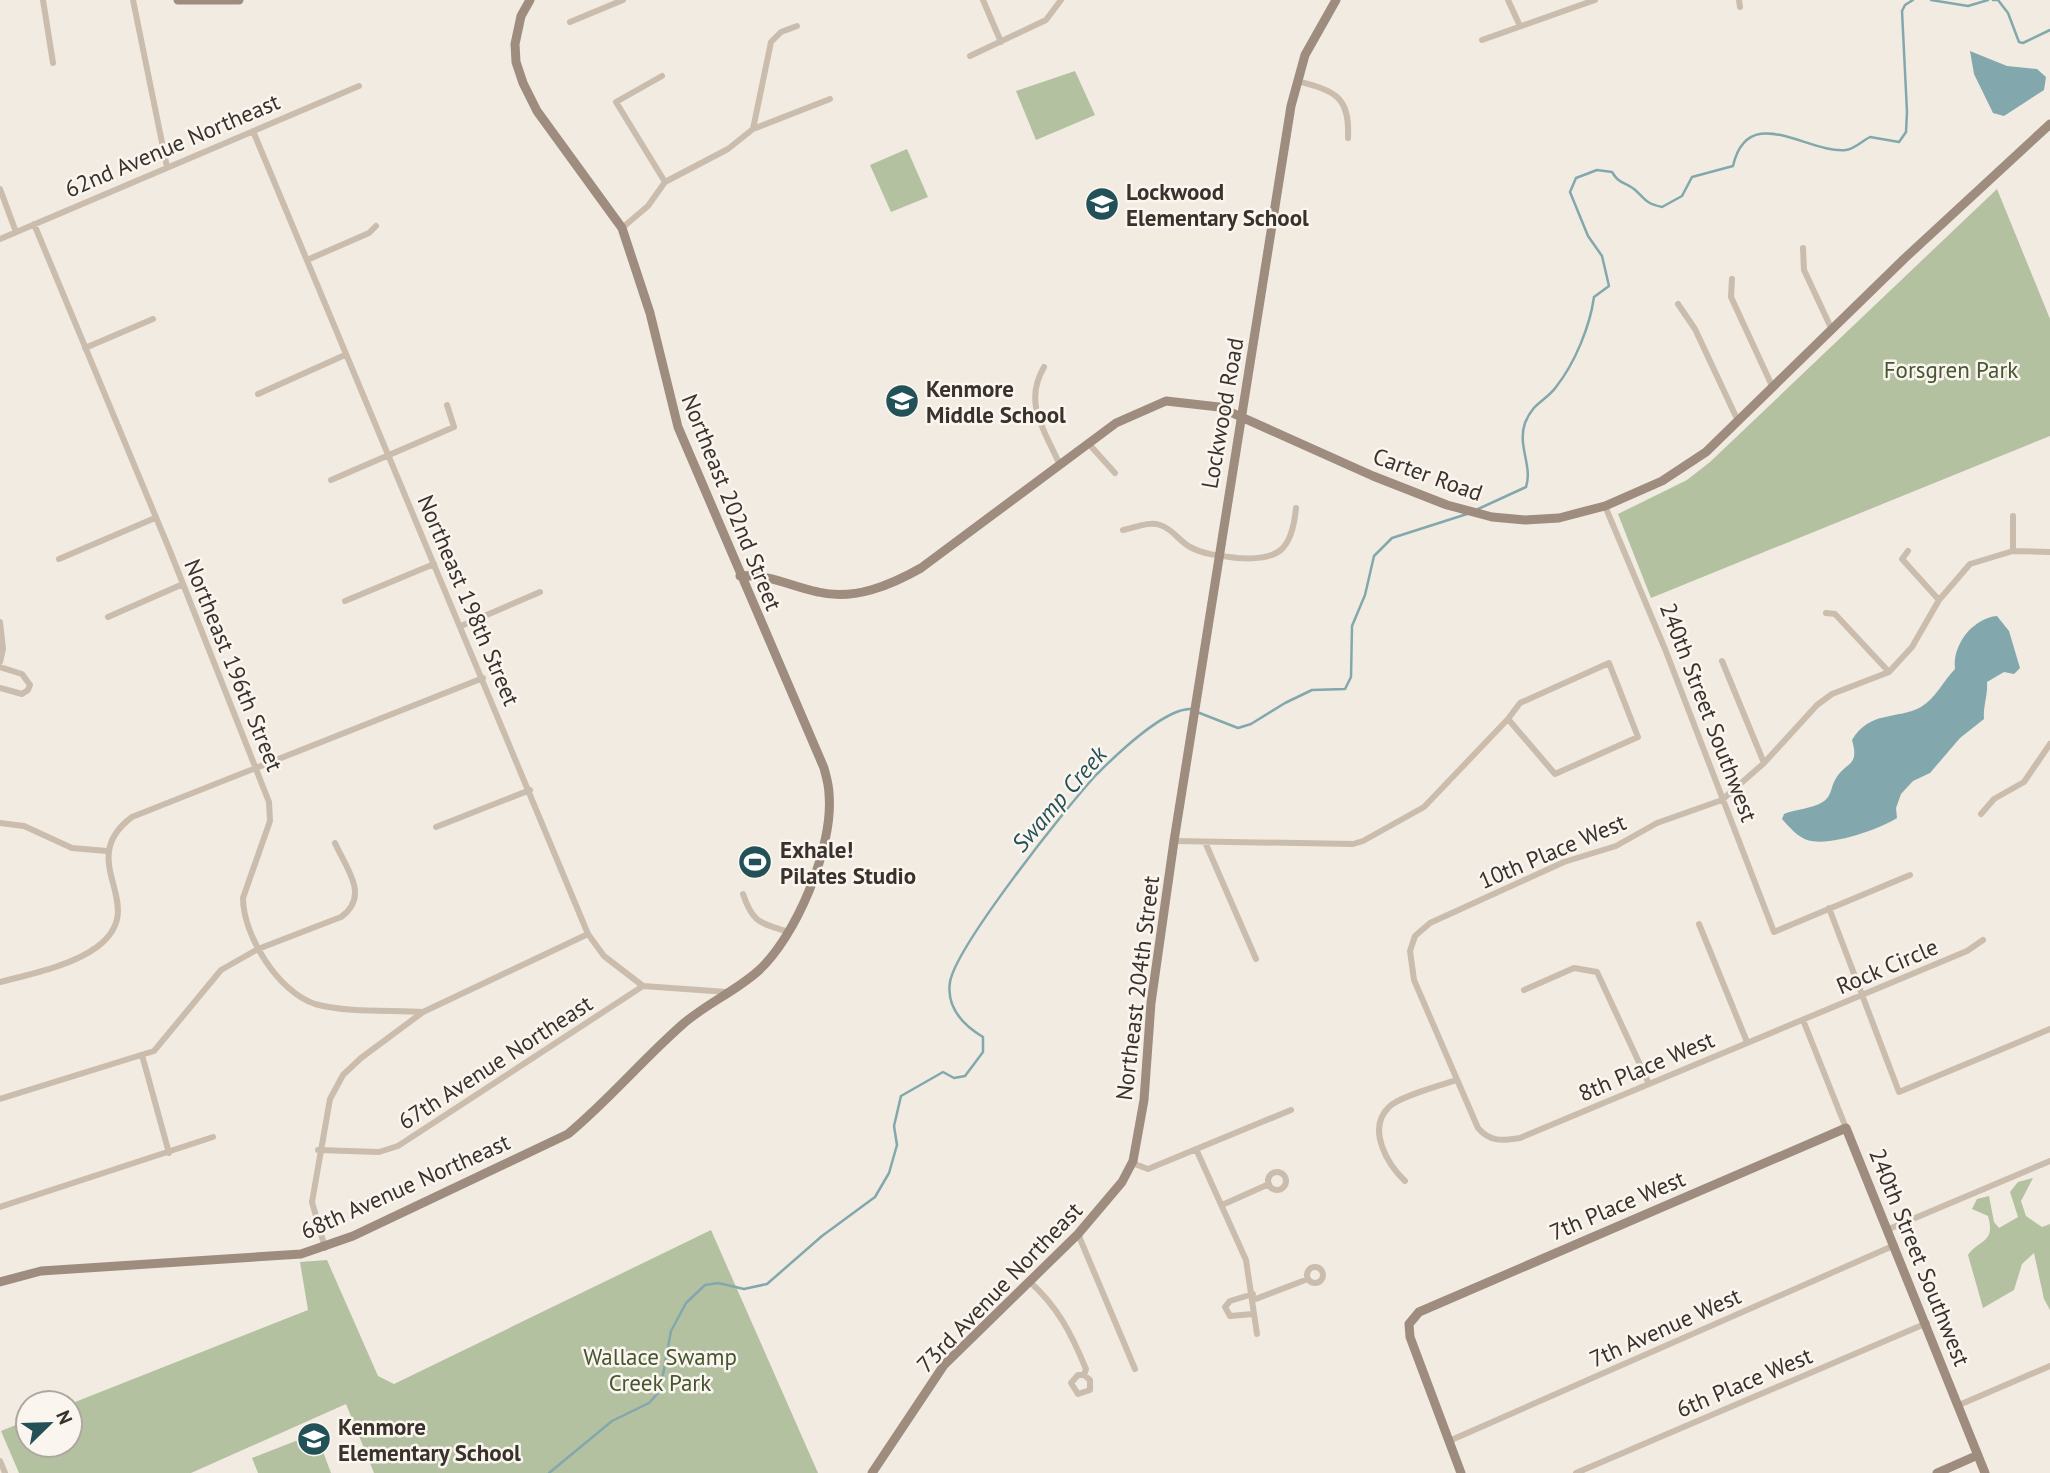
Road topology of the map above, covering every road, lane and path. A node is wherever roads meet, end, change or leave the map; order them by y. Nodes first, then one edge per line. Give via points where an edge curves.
1 (43, 0) edge
2 (133, 0) edge
3 (178, 0) edge
4 (239, 0) edge
5 (530, 0) edge
6 (623, 0) edge
7 (983, 0) edge
8 (1061, 0) edge
9 (1336, 0) edge
10 (1508, 0) edge
11 (1595, 0) edge
12 (570, 22) dead end
13 (797, 26) dead end
14 (1520, 26) junction
15 (1482, 40) dead end
16 (1002, 42) junction
17 (970, 56) dead end
18 (53, 63) dead end
19 (662, 76) dead end
20 (1297, 81) junction
21 (359, 86) dead end
22 (830, 99) dead end
23 (2050, 124) edge
24 (753, 129) junction
25 (253, 131) junction
26 (1348, 138) dead end
27 (167, 167) junction
28 (665, 182) junction
29 (0, 189) edge
30 (34, 224) junction
31 (376, 226) dead end
32 (622, 228) junction
33 (16, 232) junction
34 (0, 239) edge
35 (1803, 248) dead end
36 (307, 260) junction
37 (1732, 279) dead end
38 (1678, 304) dead end
39 (153, 319) dead end
40 (1832, 330) junction
41 (85, 348) junction
42 (345, 355) junction
43 (1044, 367) dead end
44 (1773, 388) junction
45 (258, 394) dead end
46 (447, 405) dead end
47 (1240, 415) junction
48 (1738, 421) junction
49 (1087, 443) junction
50 (389, 456) junction
51 (1059, 463) junction
52 (1115, 473) dead end
53 (331, 480) dead end
54 (1605, 506) junction
55 (1296, 508) dead end
56 (2013, 516) dead end
57 (155, 518) junction
58 (1123, 530) dead end
59 (1908, 551) dead end
60 (2013, 551) junction
61 (2050, 552) edge
62 (1218, 556) junction
63 (59, 559) dead end
64 (434, 564) junction
65 (740, 576) junction
66 (183, 584) junction
67 (540, 592) dead end
68 (1939, 600) junction
69 (345, 601) dead end
70 (1826, 613) dead end
71 (108, 617) dead end
72 (0, 622) edge
73 (461, 626) junction
74 (1722, 661) dead end
75 (0, 664) edge
76 (1889, 672) junction
77 (483, 678) junction
78 (0, 688) edge
79 (1508, 719) junction
80 (2050, 744) edge
81 (1764, 763) junction
82 (257, 767) junction
83 (530, 790) junction
84 (1722, 800) junction
85 (1981, 814) dead end
86 (0, 823) edge
87 (436, 827) dead end
88 (1174, 841) junction
89 (1205, 842) junction
90 (335, 843) dead end
91 (107, 851) junction
92 (1910, 875) dead end
93 (743, 894) dead end
94 (1829, 908) junction
95 (1699, 923) dead end
96 (789, 932) junction
97 (588, 934) junction
98 (1983, 940) dead end
99 (258, 949) junction
100 (1256, 959) dead end
101 (0, 982) edge
102 (643, 986) junction
103 (1524, 990) dead end
104 (728, 992) junction
105 (1863, 995) junction
106 (422, 1012) junction
107 (1803, 1020) junction
108 (2050, 1029) edge
109 (1747, 1042) junction
110 (142, 1055) junction
111 (1456, 1080) junction
112 (1649, 1084) junction
113 (0, 1099) edge
114 (1291, 1110) dead end
115 (1846, 1128) junction
116 (213, 1138) dead end
117 (1137, 1140) joint
118 (1196, 1149) junction
119 (318, 1150) junction
120 (169, 1153) junction
121 (2050, 1161) edge
122 (1132, 1163) junction
123 (1405, 1181) dead end
124 (1269, 1184) dead end
125 (1222, 1205) junction
126 (0, 1207) edge
127 (1889, 1229) junction
128 (1077, 1234) junction
129 (1895, 1245) junction
130 (325, 1248) junction
131 (1308, 1279) dead end
132 (0, 1282) edge
133 (1029, 1282) junction
134 (1253, 1297) junction
135 (1253, 1314) junction
136 (1927, 1323) junction
137 (1257, 1334) dead end
138 (2050, 1366) edge
139 (1135, 1369) dead end
140 (1084, 1375) dead end
141 (1959, 1405) junction
142 (1449, 1441) junction
143 (1979, 1455) junction
144 (0, 1461) edge
145 (5, 1473) edge
146 (872, 1473) edge
147 (1461, 1473) edge
148 (1576, 1473) edge
149 (1937, 1473) edge
150 (1985, 1473) edge

1 - 18 street
2 - 27 street
3 - 4 street
5 - 32 street, Northeast 202nd Street via 515,44 523,83 537,111
6 - 12 street
7 - 16 street
8 - 16 street via 1046,20
9 - 20 street, Lockwood Road via 1315,33
10 - 14 street
11 - 14 street
13 - 24 street via 771,42
14 - 15 street
16 - 17 street
19 - 28 street via 615,102
20 - 26 street via 1339,98 1347,113
20 - 47 street, Lockwood Road
21 - 25 street, 62nd Avenue Northeast
22 - 24 street
23 - 40 street, Carter Road
24 - 28 street via 728,149
25 - 27 street, 62nd Avenue Northeast
25 - 36 street, Northeast 198th Street
27 - 30 street, 62nd Avenue Northeast
28 - 32 street via 648,206
29 - 33 street
30 - 33 street, 62nd Avenue Northeast
30 - 41 street, Northeast 196th Street
31 - 36 street
32 - 65 street, Northeast 202nd Street via 650,313 678,427
33 - 34 street, 62nd Avenue Northeast
35 - 40 street via 1804,270
36 - 42 street, Northeast 198th Street
37 - 44 street via 1731,298
38 - 48 street via 1695,329
39 - 41 street
40 - 44 street, Carter Road
41 - 57 street, Northeast 196th Street
42 - 45 street
42 - 50 street, Northeast 198th Street
43 - 51 street via 1033,392 1034,404
44 - 48 street, Carter Road
46 - 50 street via 454,427
47 - 49 street, Carter Road via 1219,407 1166,401 1132,413
47 - 54 street, Carter Road via 1373,476 1492,517 1559,518
47 - 62 street, Lockwood Road
48 - 54 street, Carter Road via 1684,469
49 - 51 street, Carter Road
49 - 52 street
50 - 53 street
50 - 64 street, Northeast 198th Street
51 - 65 street, Carter Road via 922,568 874,589 820,593 772,577
54 - 84 street, 240th Street Southwest
55 - 62 street via 1294,531 1273,556
56 - 60 street
57 - 63 street
57 - 66 street, Northeast 196th Street
58 - 62 street via 1159,524 1189,547
59 - 68 street via 1902,559
60 - 61 street
60 - 68 street via 1970,564
62 - 88 street, Lockwood Road
64 - 69 street
64 - 73 street, Northeast 198th Street
65 - 96 street, Northeast 202nd Street via 811,733 830,794 826,836
66 - 71 street
66 - 82 street, Northeast 196th Street
67 - 73 street
68 - 76 street via 1912,647
70 - 76 street via 1835,614
72 - 75 street
73 - 77 street, Northeast 198th Street
74 - 81 street
75 - 78 street via 25,676 30,685 22,694
76 - 81 street via 1832,694
77 - 82 street
77 - 83 street, Northeast 198th Street
79 - 79 street via 1520,703 1609,663 1638,737 1555,775
79 - 89 street via 1432,799 1376,836 1353,844
80 - 85 street via 2024,782 1994,799
81 - 84 street
82 - 91 street via 132,817
82 - 99 street, Northeast 196th Street via 270,821 243,910
83 - 87 street
83 - 97 street, Northeast 198th Street
84 - 94 street, 240th Street Southwest via 1774,932
84 - 111 street, 10th Place West via 1657,823 1616,846 1564,862 1430,923 1415,936 1410,951 1414,980
86 - 91 street via 24,826 72,848
88 - 89 street
88 - 117 street, Northeast 204th Street
89 - 100 street
90 - 99 street via 356,891 356,903 341,917
91 - 101 street via 119,913 108,936 81,956
92 - 94 street
93 - 96 street via 755,920
94 - 105 street
95 - 109 street
96 - 104 street, Northeast 202nd Street via 756,973
97 - 102 street, Northeast 198th Street via 604,956
97 - 106 street
98 - 105 street, Rock Circle
99 - 106 street, Northeast 196th Street via 270,968 312,1003
99 - 110 street via 221,970 154,1051
102 - 104 street
102 - 119 street, 67th Avenue Northeast via 398,1146 379,1152
103 - 112 street via 1574,968 1597,972
104 - 130 street, 68th Avenue Northeast via 682,1025 568,1134
105 - 107 street, Rock Circle
105 - 108 street via 1899,1091
106 - 119 street via 343,1075 330,1099
107 - 109 street, 8th Place West
107 - 115 street, 240th Street Southwest
109 - 112 street, 8th Place West
110 - 113 street
110 - 120 street
111 - 112 street, 8th Place West via 1478,1128 1485,1136 1502,1141 1520,1138
111 - 123 street via 1389,1106 1381,1119 1379,1136 1390,1167
114 - 118 street
115 - 127 street, 240th Street Southwest
115 - 142 street, 7th Place West via 1419,1312 1409,1324 1413,1347
116 - 120 street
117 - 122 street, 73rd Avenue Northeast
118 - 122 street via 1148,1169
118 - 125 street
119 - 130 street via 312,1202
120 - 126 street
121 - 127 street
122 - 128 street, 73rd Avenue Northeast via 1122,1182
124 - 125 street
125 - 134 street via 1246,1260
127 - 129 street, 240th Street Southwest
128 - 133 street, 73rd Avenue Northeast
128 - 139 street
129 - 136 street, 240th Street Southwest
129 - 142 street, 7th Avenue West
130 - 132 street, 68th Avenue Northeast via 301,1254 41,1271
131 - 134 street
133 - 140 street via 1068,1325 1086,1369
133 - 146 street, 73rd Avenue Northeast via 944,1366
134 - 135 street
134 - 135 street via 1230,1301 1225,1307 1230,1315
135 - 137 street
136 - 141 street, 240th Street Southwest
136 - 148 street, 6th Place West
138 - 141 street
141 - 143 street, 240th Street Southwest
142 - 147 street
143 - 149 street
143 - 150 street, 240th Street Southwest
144 - 145 street

